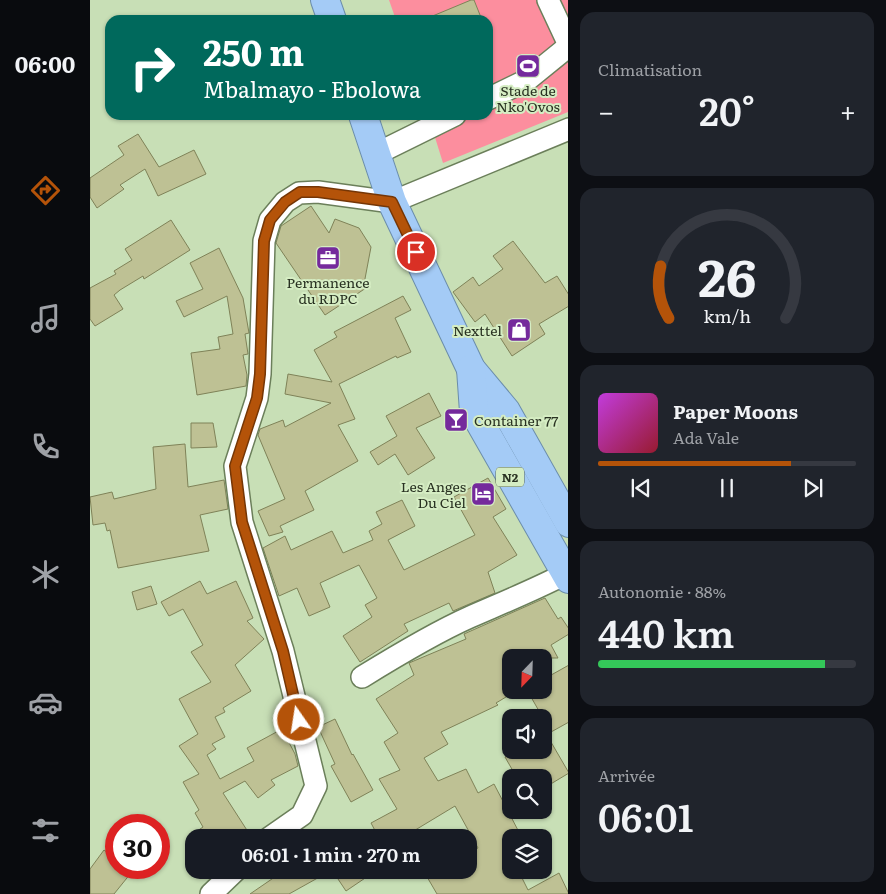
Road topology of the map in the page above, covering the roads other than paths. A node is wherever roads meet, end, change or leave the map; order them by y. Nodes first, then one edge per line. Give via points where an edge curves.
1 (326, 0) edge
2 (548, 0) edge
3 (330, 15) edge
4 (568, 45) edge
5 (493, 97) edge
6 (365, 120) edge
7 (446, 120) edge
8 (568, 130) edge
9 (376, 154) junction
10 (392, 202) junction
11 (471, 369) junction
12 (568, 523) edge
13 (567, 576) edge
14 (362, 677) dead end
15 (283, 829) edge
16 (227, 879) edge
17 (211, 894) edge

1 - 3 highway
2 - 4 street
4 - 5 street via 527,80
6 - 9 highway, N2
7 - 9 street
8 - 10 street
9 - 10 highway, N2
10 - 11 highway, N2
10 - 15 street via 300,192 285,202 270,220 264,241 257,398 235,466 242,522 283,651 316,786 302,815
11 - 12 highway, N2 via 506,411
11 - 13 highway, N2 via 474,412
13 - 14 street via 470,617
16 - 17 street

